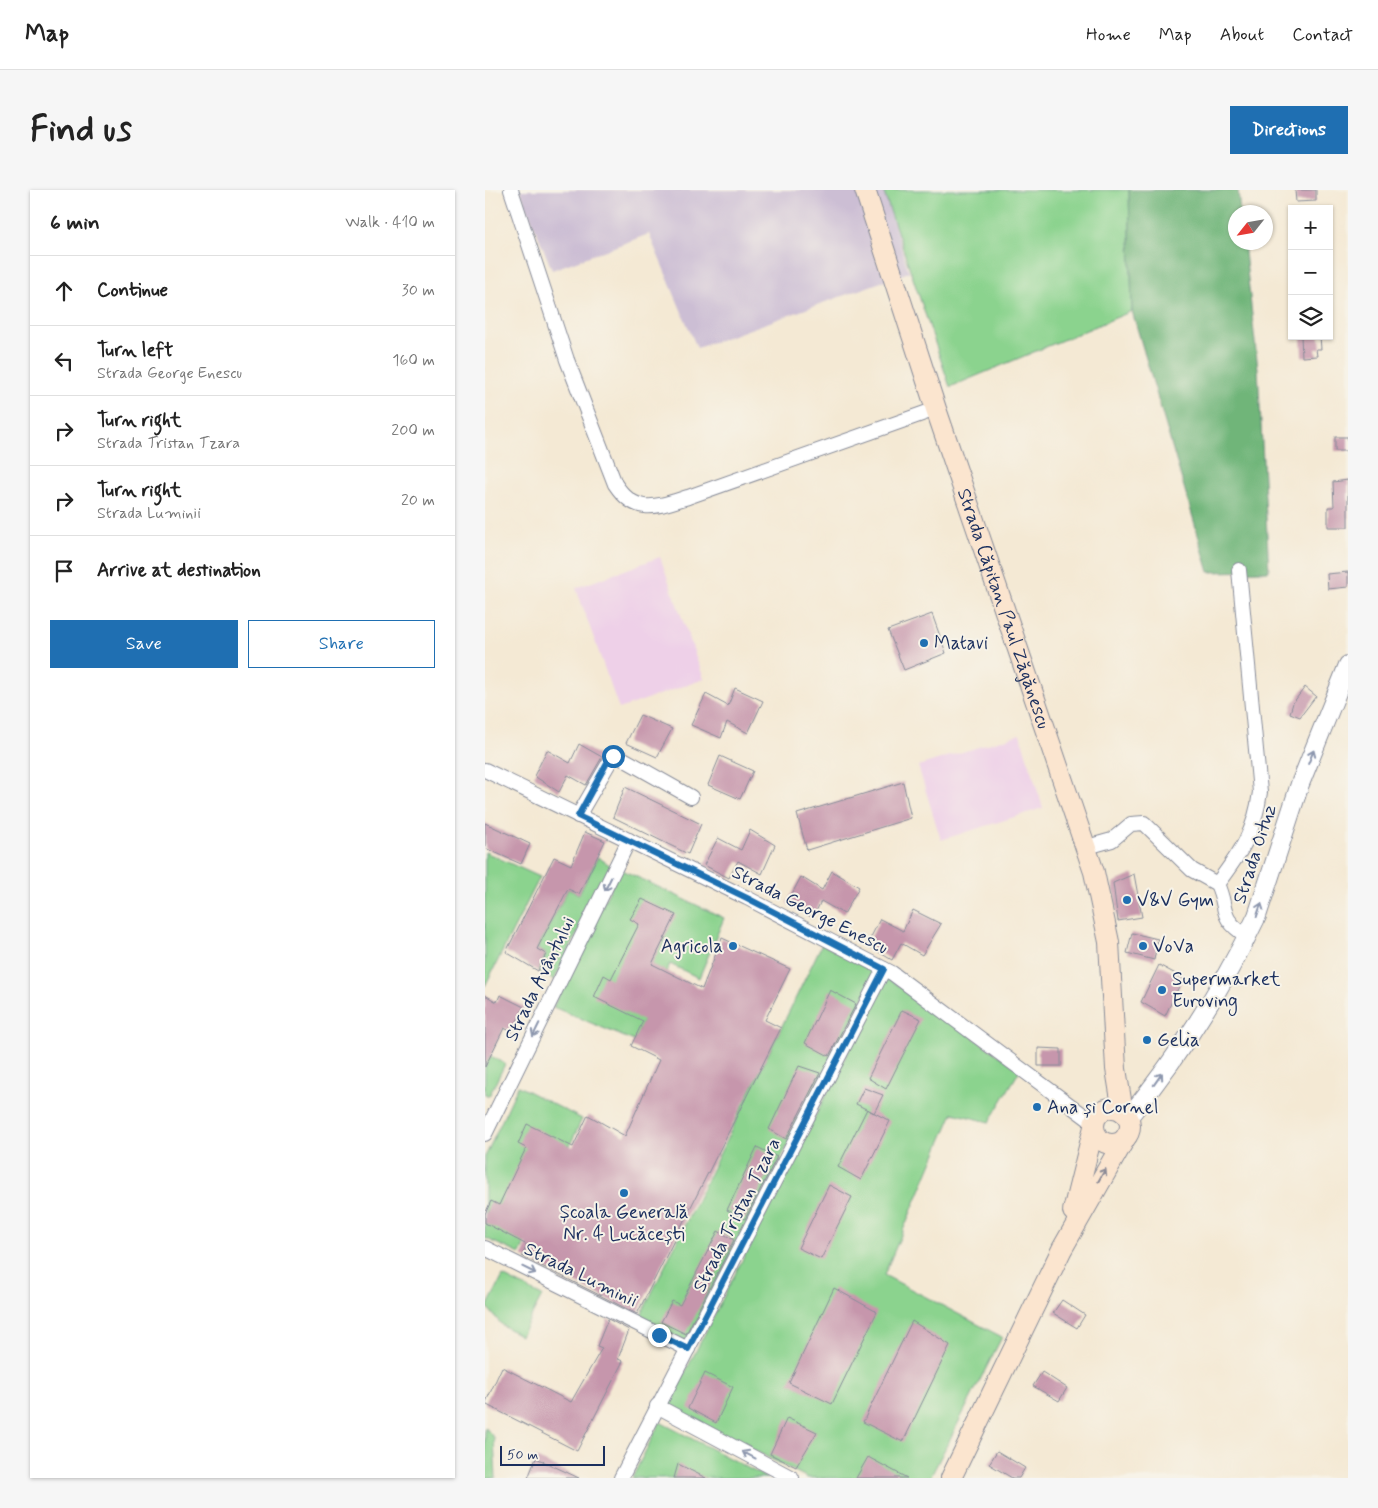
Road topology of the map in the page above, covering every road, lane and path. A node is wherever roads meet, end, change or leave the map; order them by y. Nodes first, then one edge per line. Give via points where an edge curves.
1 (511, 190) edge
2 (865, 190) edge
3 (936, 408) junction
4 (1239, 570) dead end
5 (1348, 664) edge
6 (485, 770) edge
7 (691, 797) dead end
8 (578, 816) junction
9 (629, 840) junction
10 (1087, 847) junction
11 (1217, 884) junction
12 (1247, 936) junction
13 (884, 969) junction
14 (1113, 1032) junction
15 (1095, 1122) junction
16 (1126, 1122) junction
17 (485, 1134) edge
18 (485, 1248) edge
19 (1062, 1249) junction
20 (688, 1349) junction
21 (657, 1406) junction
22 (621, 1478) edge
23 (792, 1478) edge
24 (951, 1478) edge

1 - 3 street via 567,360 615,484 624,498 639,507 662,505 688,497
2 - 3 main road, Strada Căpitan Paul Zăgănescu
3 - 10 main road, Strada Căpitan Paul Zăgănescu
4 - 11 street via 1260,792 1257,818
12 -> 5 street, Strada Oituz via 1257,916 1300,784
6 - 8 street, Strada George Enescu
7 - 8 street via 613,756
8 - 9 street, Strada George Enescu
9 - 13 street, Strada George Enescu
9 -> 17 street, Strada Avântului
10 - 11 street via 1112,840 1131,824 1144,823 1192,870
10 - 14 main road, Strada Căpitan Paul Zăgănescu via 1109,942
11 - 12 street via 1225,915 1235,929
16 -> 12 street, Strada Oituz via 1202,1014
13 - 15 street, Strada George Enescu
13 - 20 street, Strada Tristan Tzara
14 - 15 main road, Strada Căpitan Paul Zăgănescu via 1106,1093
14 - 16 main road, Strada Căpitan Paul Zăgănescu via 1118,1085
15 - 16 main road via 1108,1108
15 - 16 main road via 1098,1137 1108,1143 1118,1142
15 - 19 main road, Strada Căpitan Paul Zăgănescu
19 -> 16 main road, Strada Căpitan Paul Zăgănescu
18 -> 20 street, Strada Luminii
19 - 24 main road, Strada Căpitan Paul Zăgănescu
20 - 21 street, Strada Tristan Tzara
21 - 22 street, Strada Tristan Tzara
23 -> 21 street

